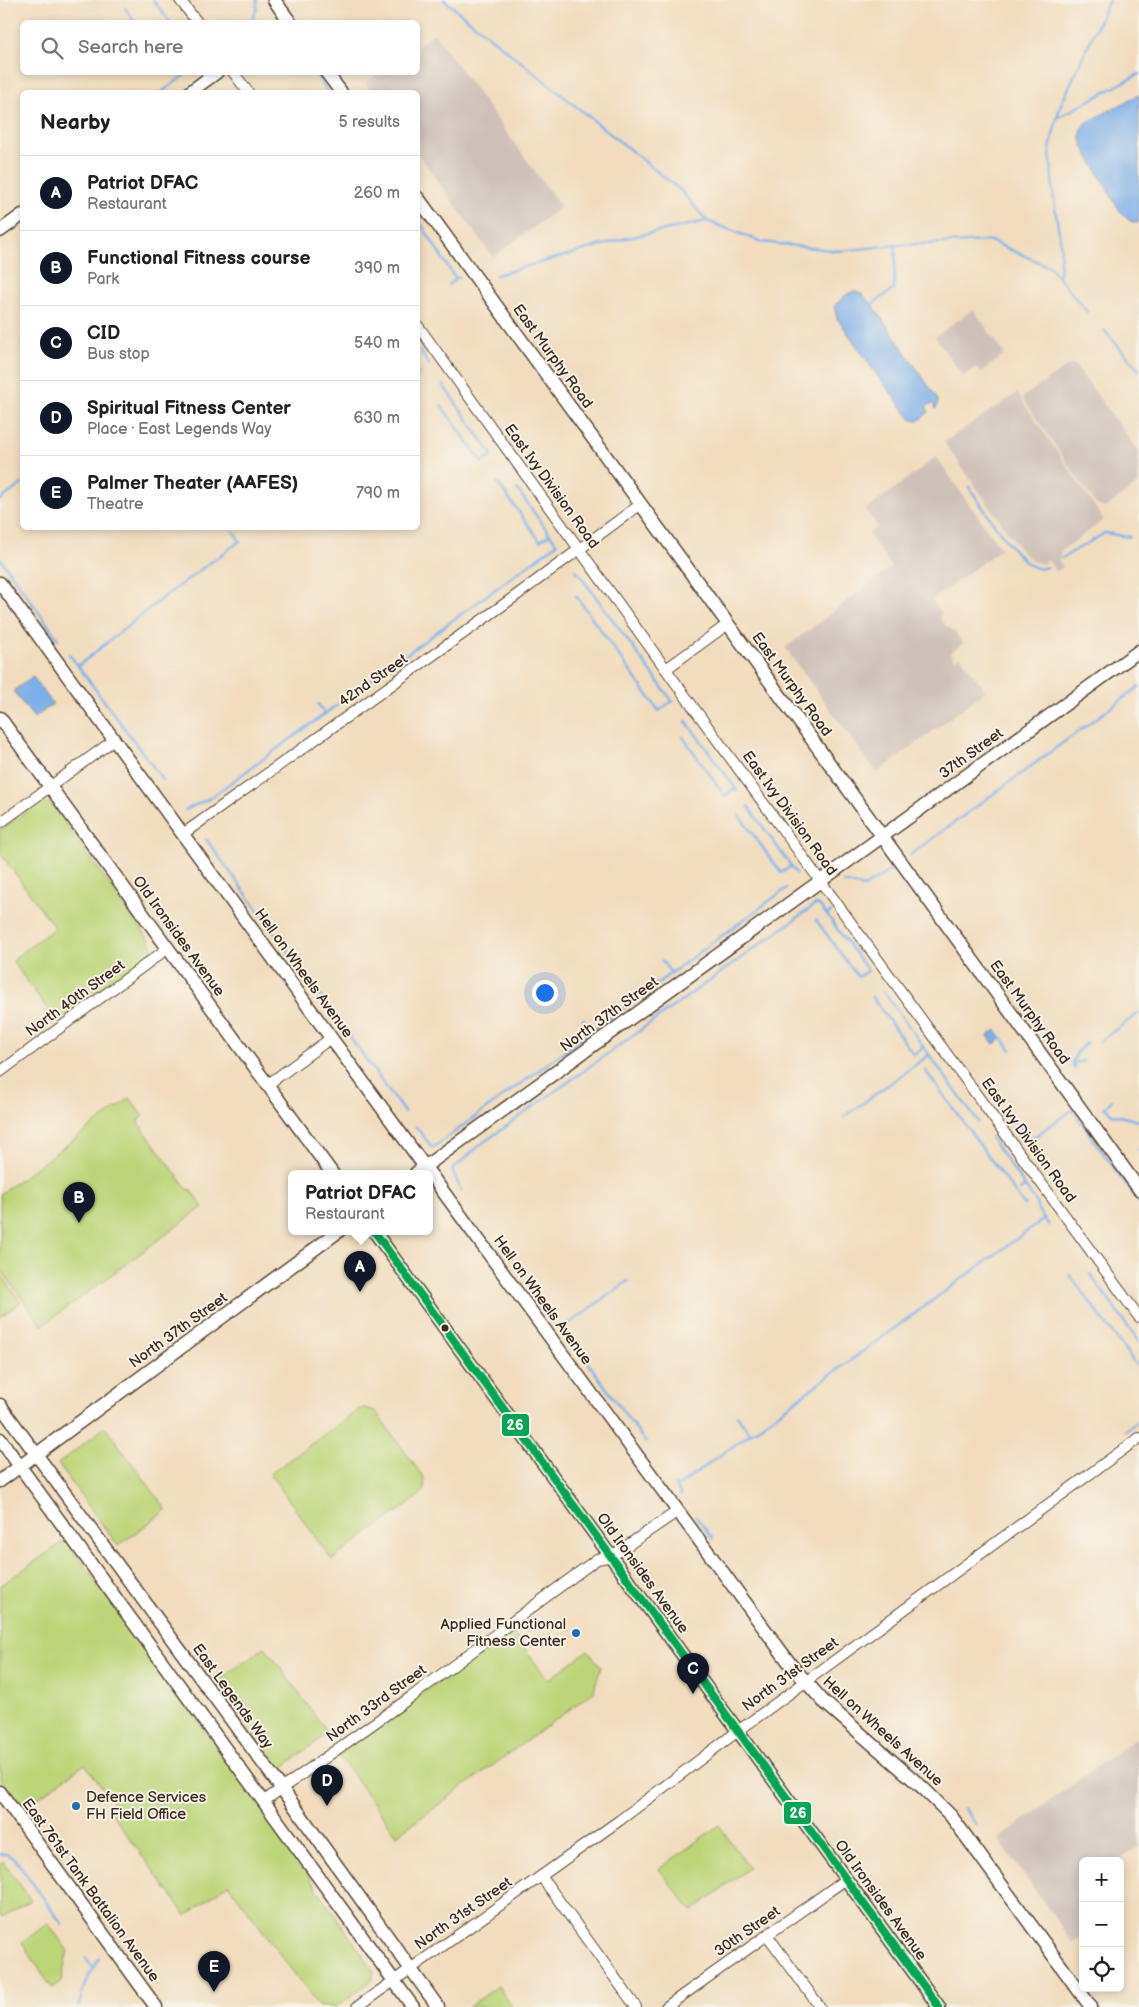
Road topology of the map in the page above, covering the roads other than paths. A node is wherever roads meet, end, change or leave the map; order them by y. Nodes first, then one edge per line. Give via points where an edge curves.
1 (180, 0) edge
2 (274, 0) edge
3 (195, 20) edge
4 (287, 20) edge
5 (213, 75) edge
6 (235, 75) edge
7 (328, 75) edge
8 (193, 90) edge
9 (246, 90) edge
10 (340, 90) edge
11 (420, 201) edge
12 (20, 216) edge
13 (0, 231) edge
14 (420, 329) edge
15 (641, 504) junction
16 (578, 549) junction
17 (0, 583) edge
18 (728, 624) junction
19 (1139, 651) edge
20 (666, 669) junction
21 (0, 718) edge
22 (114, 740) junction
23 (50, 787) junction
24 (0, 823) edge
25 (183, 834) junction
26 (883, 837) junction
27 (821, 882) junction
28 (168, 948) junction
29 (331, 1038) junction
30 (0, 1072) edge
31 (267, 1085) junction
32 (330, 1170) edge
33 (420, 1170) edge
34 (433, 1187) edge
35 (1139, 1190) edge
36 (334, 1235) edge
37 (377, 1235) edge
38 (1139, 1317) edge
39 (0, 1405) edge
40 (1139, 1438) edge
41 (0, 1439) edge
42 (36, 1454) junction
43 (19, 1466) junction
44 (0, 1481) edge
45 (678, 1510) junction
46 (612, 1556) junction
47 (805, 1682) junction
48 (738, 1731) junction
49 (282, 1789) junction
50 (0, 1792) edge
51 (264, 1801) junction
52 (541, 1876) junction
53 (846, 1879) junction
54 (767, 1935) junction
55 (410, 1969) junction
56 (394, 1980) junction
57 (156, 2007) edge
58 (357, 2007) edge
59 (413, 2007) edge
60 (438, 2007) edge
61 (636, 2007) edge
62 (666, 2007) edge
63 (820, 2007) edge
64 (939, 2007) edge
65 (1091, 2007) edge

1 - 3 street
2 - 4 street
5 - 8 street
6 - 9 street
7 - 10 street
11 - 15 street, East Murphy Road
12 - 13 street
14 - 16 street, East Ivy Division Road
15 - 16 street, 42nd Street
15 - 18 street, East Murphy Road
16 - 20 street, East Ivy Division Road
16 - 25 street, 42nd Street
17 - 22 street, Hell on Wheels Avenue
18 - 20 street
18 - 26 street, East Murphy Road
19 - 26 street, 37th Street
20 - 27 street, East Ivy Division Road
21 - 23 street, Old Ironsides Avenue
22 - 23 street
22 - 25 street, Hell on Wheels Avenue
23 - 24 street
23 - 28 street, Old Ironsides Avenue
25 - 29 street, Hell on Wheels Avenue
26 - 27 street, 37th Street
26 - 35 street, East Murphy Road
27 - 33 street, North 37th Street
27 - 38 street, East Ivy Division Road
28 - 30 street, North 40th Street
28 - 31 street, Old Ironsides Avenue
29 - 31 street
29 - 33 street, Hell on Wheels Avenue
31 - 32 street, Old Ironsides Avenue
34 - 45 street, Hell on Wheels Avenue
36 - 42 street, North 37th Street
37 - 46 street, Old Ironsides Avenue
39 - 42 street, East Legends Way
40 - 47 street, North 31st Street
41 - 43 street
42 - 43 street, North 37th Street
42 - 49 street, East Legends Way
43 - 44 street, North 37th Street
43 - 51 street
45 - 46 street, North 33rd Street
45 - 47 street, Hell on Wheels Avenue
46 - 48 street, Old Ironsides Avenue
46 - 49 street, North 33rd Street via 597,1558
47 - 48 street, North 31st Street
47 - 65 street, Hell on Wheels Avenue via 951,1816
48 - 52 street, North 31st Street
48 - 53 street, Old Ironsides Avenue
49 - 51 street, North 33rd Street
49 - 55 street, East Legends Way
50 - 57 street, East 761st Tank Battalion Avenue
51 - 56 street
52 - 55 street, North 31st Street
52 - 61 street
53 - 54 street, 30th Street
53 - 64 street, Old Ironsides Avenue
54 - 62 street, 30th Street
54 - 63 street
55 - 56 street, North 31st Street
55 - 60 street, East Legends Way
56 - 58 street, North 31st Street
56 - 59 street

